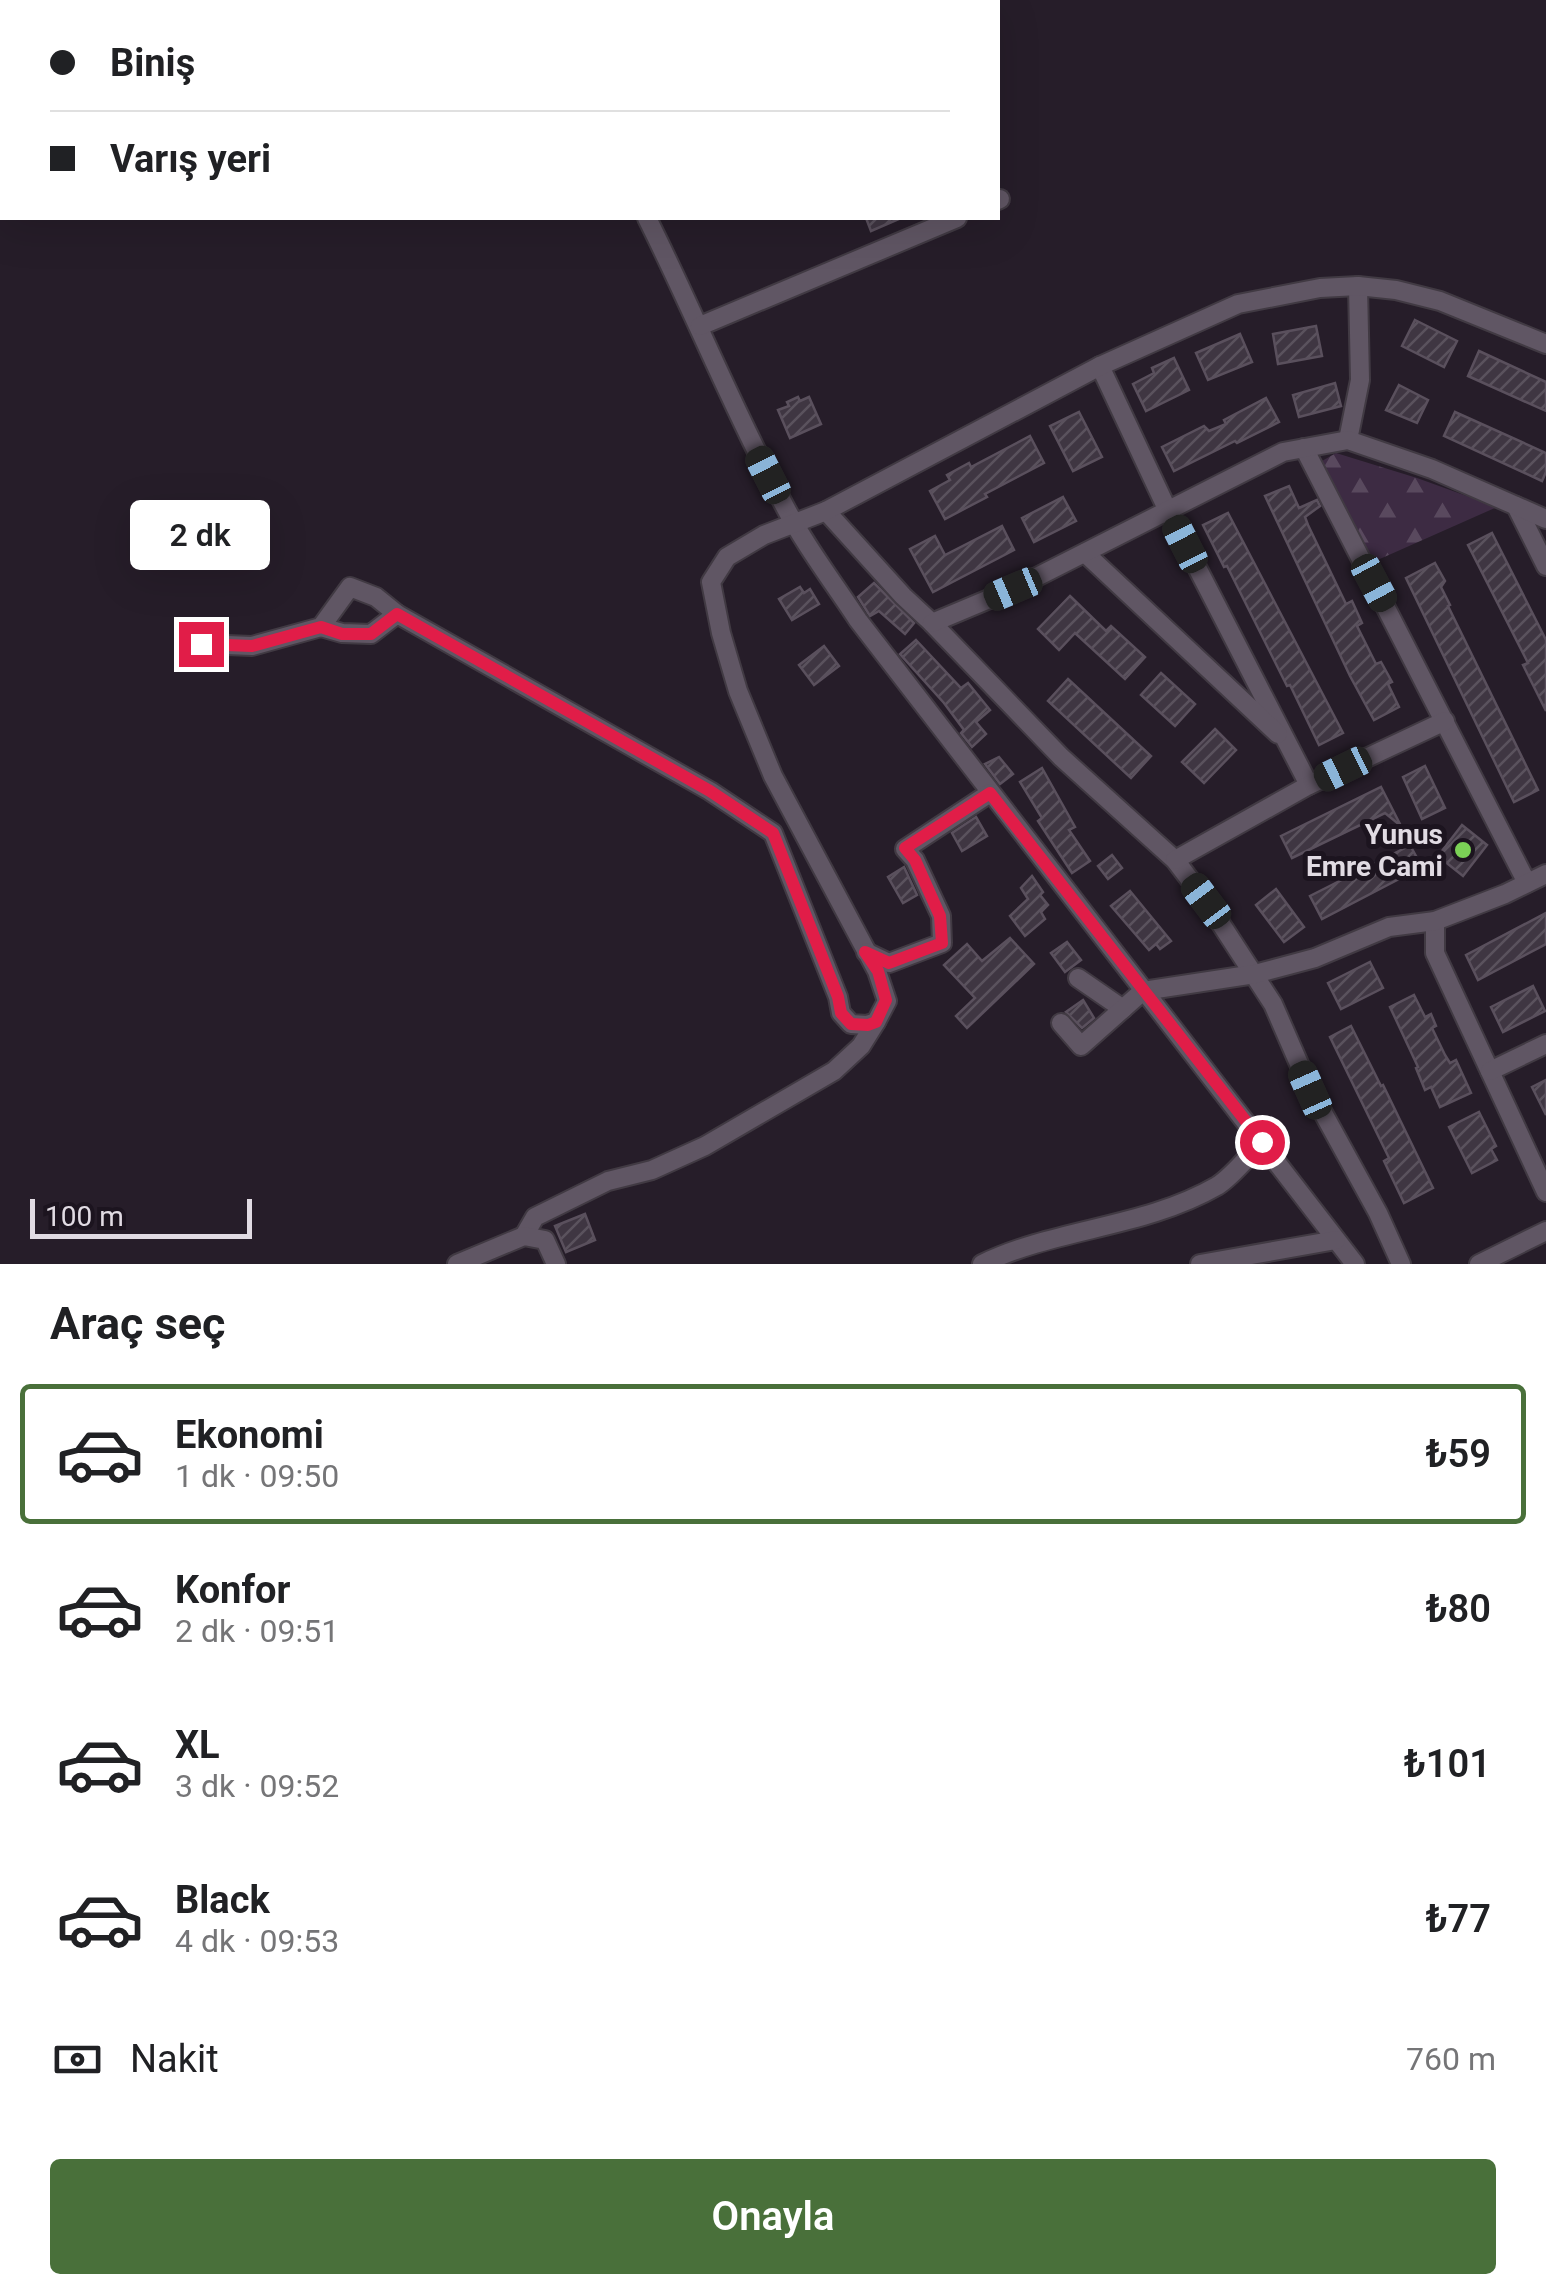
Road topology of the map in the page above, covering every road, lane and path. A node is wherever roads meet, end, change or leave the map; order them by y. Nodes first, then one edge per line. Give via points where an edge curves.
1 (648, 220) edge
2 (952, 220) edge
3 (1358, 286) junction
4 (700, 326) junction
5 (1546, 344) edge
6 (1100, 366) junction
7 (1348, 440) junction
8 (1304, 448) junction
9 (1516, 506) junction
10 (826, 511) junction
11 (1168, 511) junction
12 (1546, 519) edge
13 (794, 522) junction
14 (1085, 553) junction
15 (1546, 566) edge
16 (397, 614) junction
17 (932, 623) junction
18 (321, 627) junction
19 (201, 644) dead end
20 (1445, 721) junction
21 (1288, 744) junction
22 (1309, 786) junction
23 (990, 793) junction
24 (1174, 860) junction
25 (1546, 874) edge
26 (1527, 883) junction
27 (1436, 921) junction
28 (865, 952) junction
29 (1255, 974) junction
30 (1078, 978) dead end
31 (1144, 991) junction
32 (1123, 1009) junction
33 (876, 1022) junction
34 (1061, 1023) dead end
35 (1546, 1044) edge
36 (1490, 1071) junction
37 (1262, 1142) junction
38 (1546, 1192) edge
39 (1546, 1231) edge
40 (524, 1236) junction
41 (1336, 1240) junction
42 (1292, 1256) edge
43 (467, 1262) edge
44 (556, 1264) edge
45 (982, 1264) edge
46 (1200, 1264) edge
47 (1355, 1264) edge
48 (1401, 1264) edge
49 (1479, 1264) edge

1 - 4 street
2 - 4 street
3 - 5 street via 1440,301
3 - 6 street via 1238,304
3 - 7 street via 1360,380
4 - 13 street
6 - 10 street
6 - 11 street
7 - 8 street
7 - 9 street
8 - 11 street via 1282,452
8 - 20 street
9 - 12 street
9 - 15 street
10 - 13 street
10 - 17 street
11 - 14 street
11 - 21 street
13 - 23 street via 858,620
13 - 28 street via 728,557 711,582 738,691 773,776
14 - 17 street
14 - 21 street
16 - 18 street via 371,634
16 - 18 street via 350,587
16 - 33 street via 773,833 841,1013 851,1024
17 - 24 street via 1061,757
18 - 19 street via 252,646
20 - 22 street
20 - 26 street
21 - 22 street
22 - 24 street
23 - 28 street via 905,848 940,916 942,943 889,963
23 - 31 street
24 - 29 street
25 - 26 street
26 - 27 street
27 - 29 street via 1389,926 1315,958
27 - 36 street via 1435,954
28 - 33 street via 886,1000
29 - 31 street
29 - 48 street
30 - 32 street
31 - 32 street
31 - 37 street
32 - 34 street via 1081,1046
33 - 40 street via 834,1071 705,1146 652,1170 608,1180 535,1217
35 - 36 street
36 - 38 street
37 - 41 street
37 - 45 street via 1220,1184 1151,1215
39 - 49 street
40 - 43 street
40 - 44 street via 545,1240
41 - 42 street
41 - 47 street
42 - 46 street

